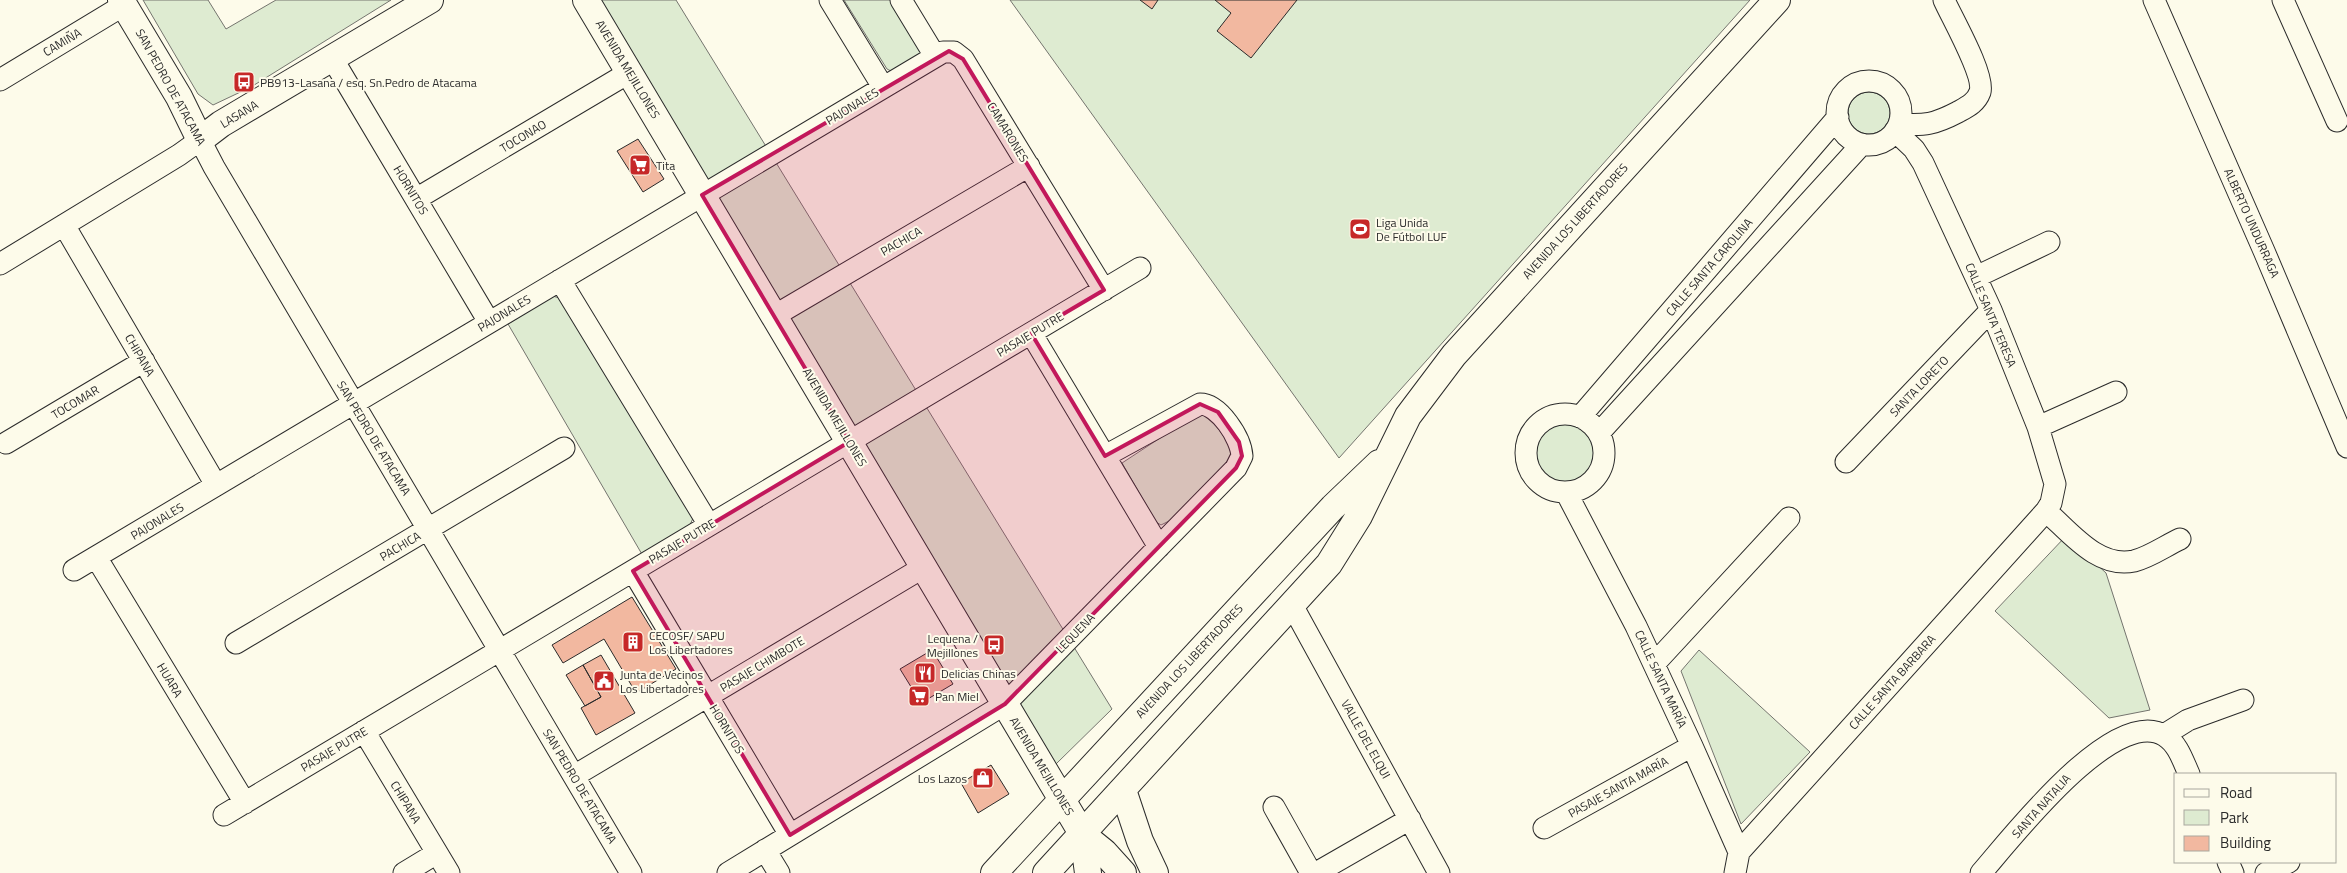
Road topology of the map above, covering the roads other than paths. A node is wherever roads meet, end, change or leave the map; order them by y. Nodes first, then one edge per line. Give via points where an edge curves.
1 (430, 0) edge
2 (586, 0) edge
3 (830, 0) edge
4 (901, 0) edge
5 (1777, 0) edge
6 (1944, 0) edge
7 (2154, 0) edge
8 (2283, 0) edge
9 (122, 2) edge
10 (935, 56) junction
11 (332, 58) junction
12 (630, 72) junction
13 (0, 80) edge
14 (883, 87) junction
15 (1838, 117) junction
16 (2336, 121) dead end
17 (1897, 128) junction
18 (200, 140) junction
19 (1862, 144) junction
20 (1029, 166) junction
21 (702, 195) junction
22 (416, 199) junction
23 (64, 226) junction
24 (2049, 242) dead end
25 (0, 264) edge
26 (1140, 268) dead end
27 (1976, 278) junction
28 (560, 280) junction
29 (1104, 290) junction
30 (1991, 310) junction
31 (774, 316) junction
32 (489, 322) junction
33 (1031, 333) junction
34 (144, 361) junction
35 (2116, 392) dead end
36 (354, 403) junction
37 (1580, 417) junction
38 (2038, 427) junction
39 (1599, 433) junction
40 (849, 442) junction
41 (6, 443) dead end
42 (2347, 447) edge
43 (564, 448) dead end
44 (1388, 454) junction
45 (1105, 456) junction
46 (1846, 462) dead end
47 (216, 485) junction
48 (1566, 492) junction
49 (2046, 511) junction
50 (1789, 518) dead end
51 (709, 525) junction
52 (428, 529) junction
53 (2180, 539) dead end
54 (1159, 547) junction
55 (96, 557) junction
56 (924, 567) junction
57 (74, 570) dead end
58 (633, 571) junction
59 (1292, 605) junction
60 (236, 643) dead end
61 (499, 650) junction
62 (1655, 664) junction
63 (708, 696) junction
64 (2243, 700) dead end
65 (1005, 704) junction
66 (364, 731) junction
67 (2164, 735) junction
68 (1692, 746) junction
69 (2189, 773) edge
70 (574, 776) junction
71 (1123, 790) junction
72 (1061, 798) junction
73 (245, 802) junction
74 (1274, 807) dead end
75 (224, 815) dead end
76 (1410, 819) junction
77 (1544, 828) dead end
78 (790, 835) junction
79 (1083, 835) junction
80 (765, 850) junction
81 (437, 853) junction
82 (1737, 863) edge
83 (2287, 863) edge
84 (404, 873) edge
85 (448, 873) edge
86 (631, 873) edge
87 (728, 873) edge
88 (779, 873) edge
89 (994, 873) edge
90 (1046, 873) edge
91 (1088, 873) edge
92 (1123, 873) edge
93 (1154, 873) edge
94 (1311, 873) edge
95 (1316, 873) edge
96 (1439, 873) edge
97 (1981, 873) edge
98 (2266, 873) edge

1 - 11 street, LASANA
2 - 12 street, AVENIDA MEJILLONES
3 - 14 street
4 - 10 street
5 - 44 street, AVENIDA LOS LIBERTADORES via 1454,355 1408,416
6 - 17 street via 1977,71 1980,92 1968,107 1934,124
7 - 42 street, ALBERTO UNDURRAGA
8 - 16 street
9 - 13 street, CAMIÑA
9 - 18 street, SAN PEDRO DE ATACAMA via 179,97
10 - 14 street, PAJONALES
10 - 20 street, CAMARONES via 949,51 963,59
11 - 18 street, LASANA via 221,124
11 - 22 street, HORNITOS
12 - 21 street, AVENIDA MEJILLONES
12 - 22 street, TOCONAO
14 - 21 street, PAJONALES
15 - 17 street via 1840,101 1849,88 1868,81 1879,82 1888,87 1900,105
15 - 19 street via 1846,134
15 - 37 street, CALLE SANTA CAROLINA
17 - 19 street via 1881,143
17 - 27 street, CALLE SANTA TERESA via 1923,163
18 - 23 street, LASANA
18 - 36 street, SAN PEDRO DE ATACAMA
19 - 39 street
20 - 29 street, CAMARONES
20 - 31 street, PACHICA
21 - 28 street, PAJONALES
21 - 31 street, AVENIDA MEJILLONES
22 - 32 street, HORNITOS
23 - 25 street, LASANA
23 - 34 street, CHIPANA
24 - 27 street
26 - 29 street, PASAJE PUTRE
27 - 30 street, CALLE SANTA TERESA
28 - 32 street, PAJONALES
28 - 51 street
29 - 33 street, PASAJE PUTRE
30 - 38 street, CALLE SANTA TERESA
30 - 46 street, SANTA LORETO
31 - 40 street, AVENIDA MEJILLONES
32 - 36 street, PAJONALES
33 - 40 street, PASAJE PUTRE
33 - 45 street
34 - 41 street, TOCOMAR
34 - 47 street, CHIPANA
35 - 38 street
36 - 47 street, PAJONALES
36 - 52 street, SAN PEDRO DE ATACAMA
37 - 39 street
37 - 48 street via 1555,415 1543,420 1534,428 1527,446 1528,464 1533,476 1542,485
38 - 49 street, CALLE SANTA TERESA via 2055,484
39 - 48 street via 1603,459 1599,472 1580,489
40 - 51 street, PASAJE PUTRE
40 - 56 street, AVENIDA MEJILLONES
43 - 52 street, PACHICA
44 - 59 street, AVENIDA LOS LIBERTADORES via 1375,485 1329,564
44 - 72 street, AVENIDA LOS LIBERTADORES via 1332,507
45 - 54 street
45 - 54 street, LEQUENA via 1200,404 1213,406 1239,442 1242,456 1236,468
47 - 55 street, PAJONALES
48 - 62 street, CALLE SANTA MARÍA
49 - 53 street via 2094,553 2116,562 2136,560
49 - 82 street, CALLE SANTA BARBARA
50 - 62 street
51 - 58 street, PASAJE PUTRE
52 - 60 street, PACHICA
52 - 61 street, SAN PEDRO DE ATACAMA
54 - 65 street, LEQUENA
55 - 57 street, PAJONALES
55 - 73 street, HUARA
56 - 63 street, PASAJE CHIMBOTE
56 - 65 street, AVENIDA MEJILLONES
58 - 61 street, PASAJE PUTRE
58 - 63 street, HORNITOS
59 - 71 street, AVENIDA LOS LIBERTADORES
59 - 76 street, VALLE DEL ELQUI
61 - 66 street, PASAJE PUTRE
61 - 70 street, SAN PEDRO DE ATACAMA
62 - 68 street, CALLE SANTA MARÍA
63 - 70 street, PASAJE CHIMBOTE
63 - 78 street, HORNITOS
64 - 67 street via 2188,720
65 - 72 street, AVENIDA MEJILLONES
65 - 78 street, LEQUENA
66 - 73 street, PASAJE PUTRE
66 - 81 street, CHIPANA
67 - 69 street via 2173,742
67 - 97 street, SANTA NATALIA via 2143,731 2086,761 2059,784
68 - 77 street, PASAJE SANTA MARÍA
68 - 82 street, CALLE SANTA MARÍA
70 - 86 street, SAN PEDRO DE ATACAMA
71 - 79 street, AVENIDA LOS LIBERTADORES
71 - 93 street
72 - 79 street, AVENIDA MEJILLONES
72 - 89 street, AVENIDA LOS LIBERTADORES
73 - 75 street, PASAJE PUTRE
74 - 94 street
76 - 95 street
76 - 96 street, VALLE DEL ELQUI
78 - 80 street, LEQUENA
79 - 90 street, AVENIDA LOS LIBERTADORES
79 - 91 street
79 - 92 street
80 - 87 street, LEQUENA
80 - 88 street
81 - 84 street
81 - 85 street, CHIPANA
83 - 98 street

